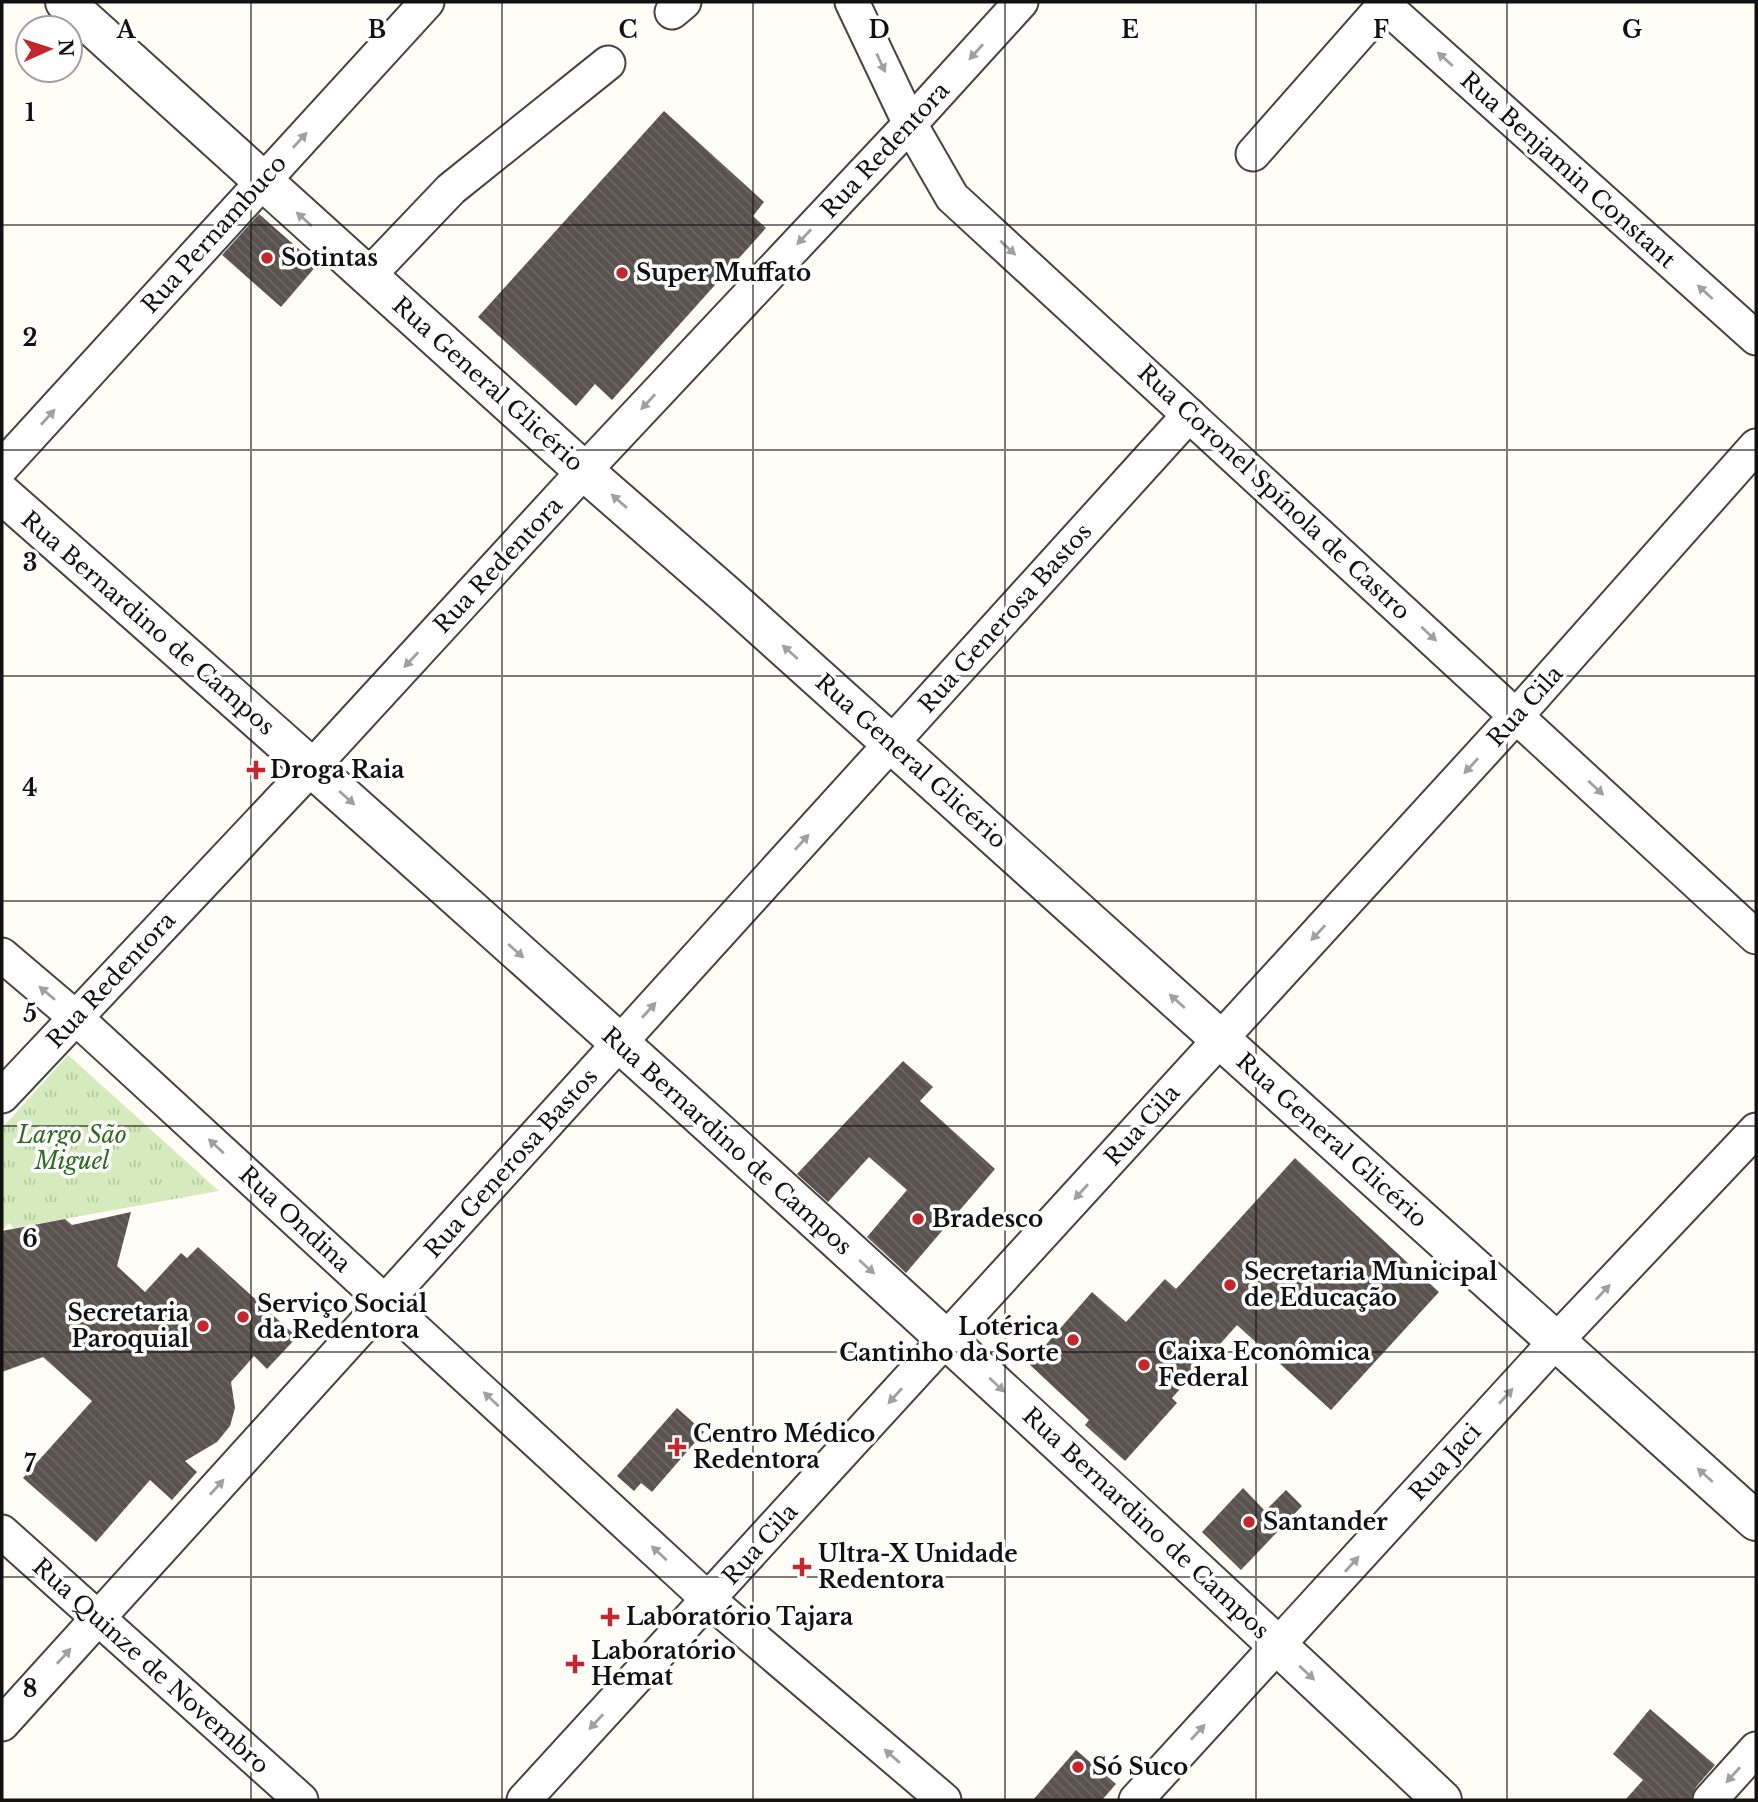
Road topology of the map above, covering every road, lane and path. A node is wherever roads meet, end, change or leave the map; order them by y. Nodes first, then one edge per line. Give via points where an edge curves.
1 (65, 2) edge
2 (427, 2) edge
3 (852, 2) edge
4 (1021, 2) edge
5 (1384, 3) edge
6 (608, 63) dead end
7 (910, 124) junction
8 (1253, 153) dead end
9 (262, 182) junction
10 (368, 276) junction
11 (1756, 338) edge
12 (1189, 415) junction
13 (1756, 446) edge
14 (2, 467) edge
15 (584, 471) junction
16 (2, 494) edge
17 (1517, 715) junction
18 (891, 743) junction
19 (312, 767) junction
20 (1756, 937) edge
21 (2, 955) edge
22 (75, 1017) junction
23 (1220, 1040) junction
24 (619, 1044) junction
25 (2, 1096) edge
26 (1756, 1130) edge
27 (385, 1301) junction
28 (947, 1339) junction
29 (1556, 1341) junction
30 (1756, 1521) edge
31 (2, 1532) edge
32 (709, 1600) junction
33 (97, 1619) junction
34 (1278, 1645) junction
35 (2, 1724) edge
36 (1756, 1749) edge
37 (301, 1800) edge
38 (524, 1800) edge
39 (944, 1800) edge
40 (1136, 1800) edge
41 (1442, 1800) edge
42 (1710, 1800) edge

1 - 9 street, Rua General Glicério
9 -> 2 street, Rua Pernambuco
3 -> 7 street, Rua Coronel Spínola de Castro
4 -> 7 street, Rua Redentora
5 - 8 street
11 -> 5 street, Rua Benjamin Constant
6 - 10 street via 451,189
7 -> 12 street, Rua Coronel Spínola de Castro via 952,197
7 -> 15 street, Rua Redentora
10 -> 9 street, Rua General Glicério
14 -> 9 street, Rua Pernambuco
10 - 15 street, Rua General Glicério
12 -> 17 street, Rua Coronel Spínola de Castro
12 - 18 street, Rua Generosa Bastos
13 - 17 street, Rua Cila
18 -> 15 street, Rua General Glicério
15 -> 19 street, Rua Redentora
16 - 19 street, Rua Bernardino de Campos
17 -> 20 street, Rua Coronel Spínola de Castro
17 -> 23 street, Rua Cila
23 -> 18 street, Rua General Glicério
24 -> 18 street, Rua Generosa Bastos
19 - 22 street, Rua Redentora
19 -> 24 street, Rua Bernardino de Campos
22 -> 21 street, Rua Ondina
22 - 25 street, Rua Redentora
27 -> 22 street, Rua Ondina
23 -> 28 street, Rua Cila
23 - 29 street, Rua General Glicério
24 - 27 street, Rua Generosa Bastos
24 -> 28 street, Rua Bernardino de Campos
29 -> 26 street, Rua Jaci
32 -> 27 street, Rua Ondina
33 -> 27 street, Rua Generosa Bastos
28 -> 32 street, Rua Cila
28 -> 34 street, Rua Bernardino de Campos
30 -> 29 street, Rua General Glicério
34 -> 29 street, Rua Jaci
31 - 33 street, Rua Quinze de Novembro
32 -> 38 street, Rua Cila
39 -> 32 street, Rua Ondina
35 -> 33 street, Rua Generosa Bastos
33 - 37 street, Rua Quinze de Novembro
40 -> 34 street, Rua Jaci
34 -> 41 street, Rua Bernardino de Campos
36 -> 42 street

